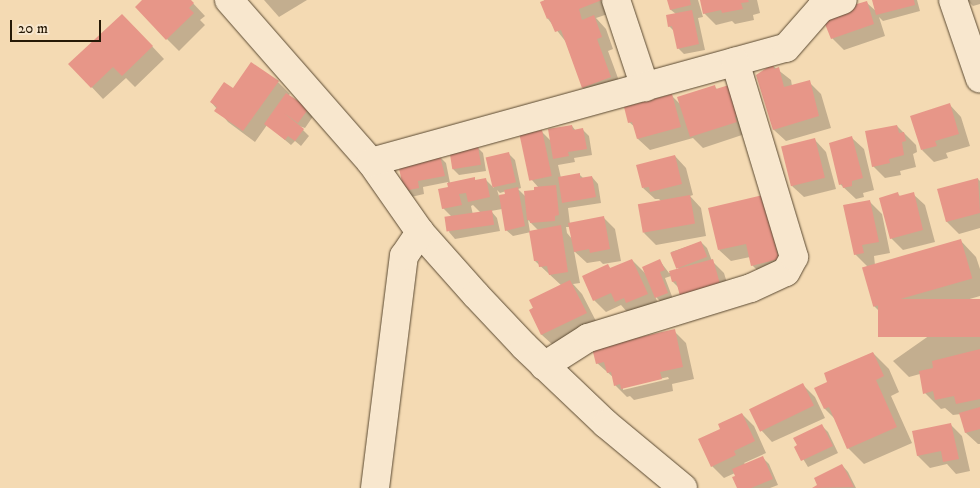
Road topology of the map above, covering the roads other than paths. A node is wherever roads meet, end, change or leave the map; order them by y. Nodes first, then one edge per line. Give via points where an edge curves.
1 (229, 0) edge
2 (616, 0) edge
3 (843, 0) edge
4 (953, 0) edge
5 (735, 62) junction
6 (980, 79) edge
7 (645, 87) junction
8 (371, 162) junction
9 (420, 232) junction
10 (544, 366) junction
11 (375, 488) edge
12 (683, 488) edge

1 - 8 street
2 - 7 street
3 - 5 street via 821,8 786,48
4 - 6 street
5 - 7 street
5 - 10 street via 794,257 786,272 751,288 588,338
7 - 8 street
8 - 9 street
9 - 10 street
9 - 11 street via 404,256
10 - 12 street via 606,424

